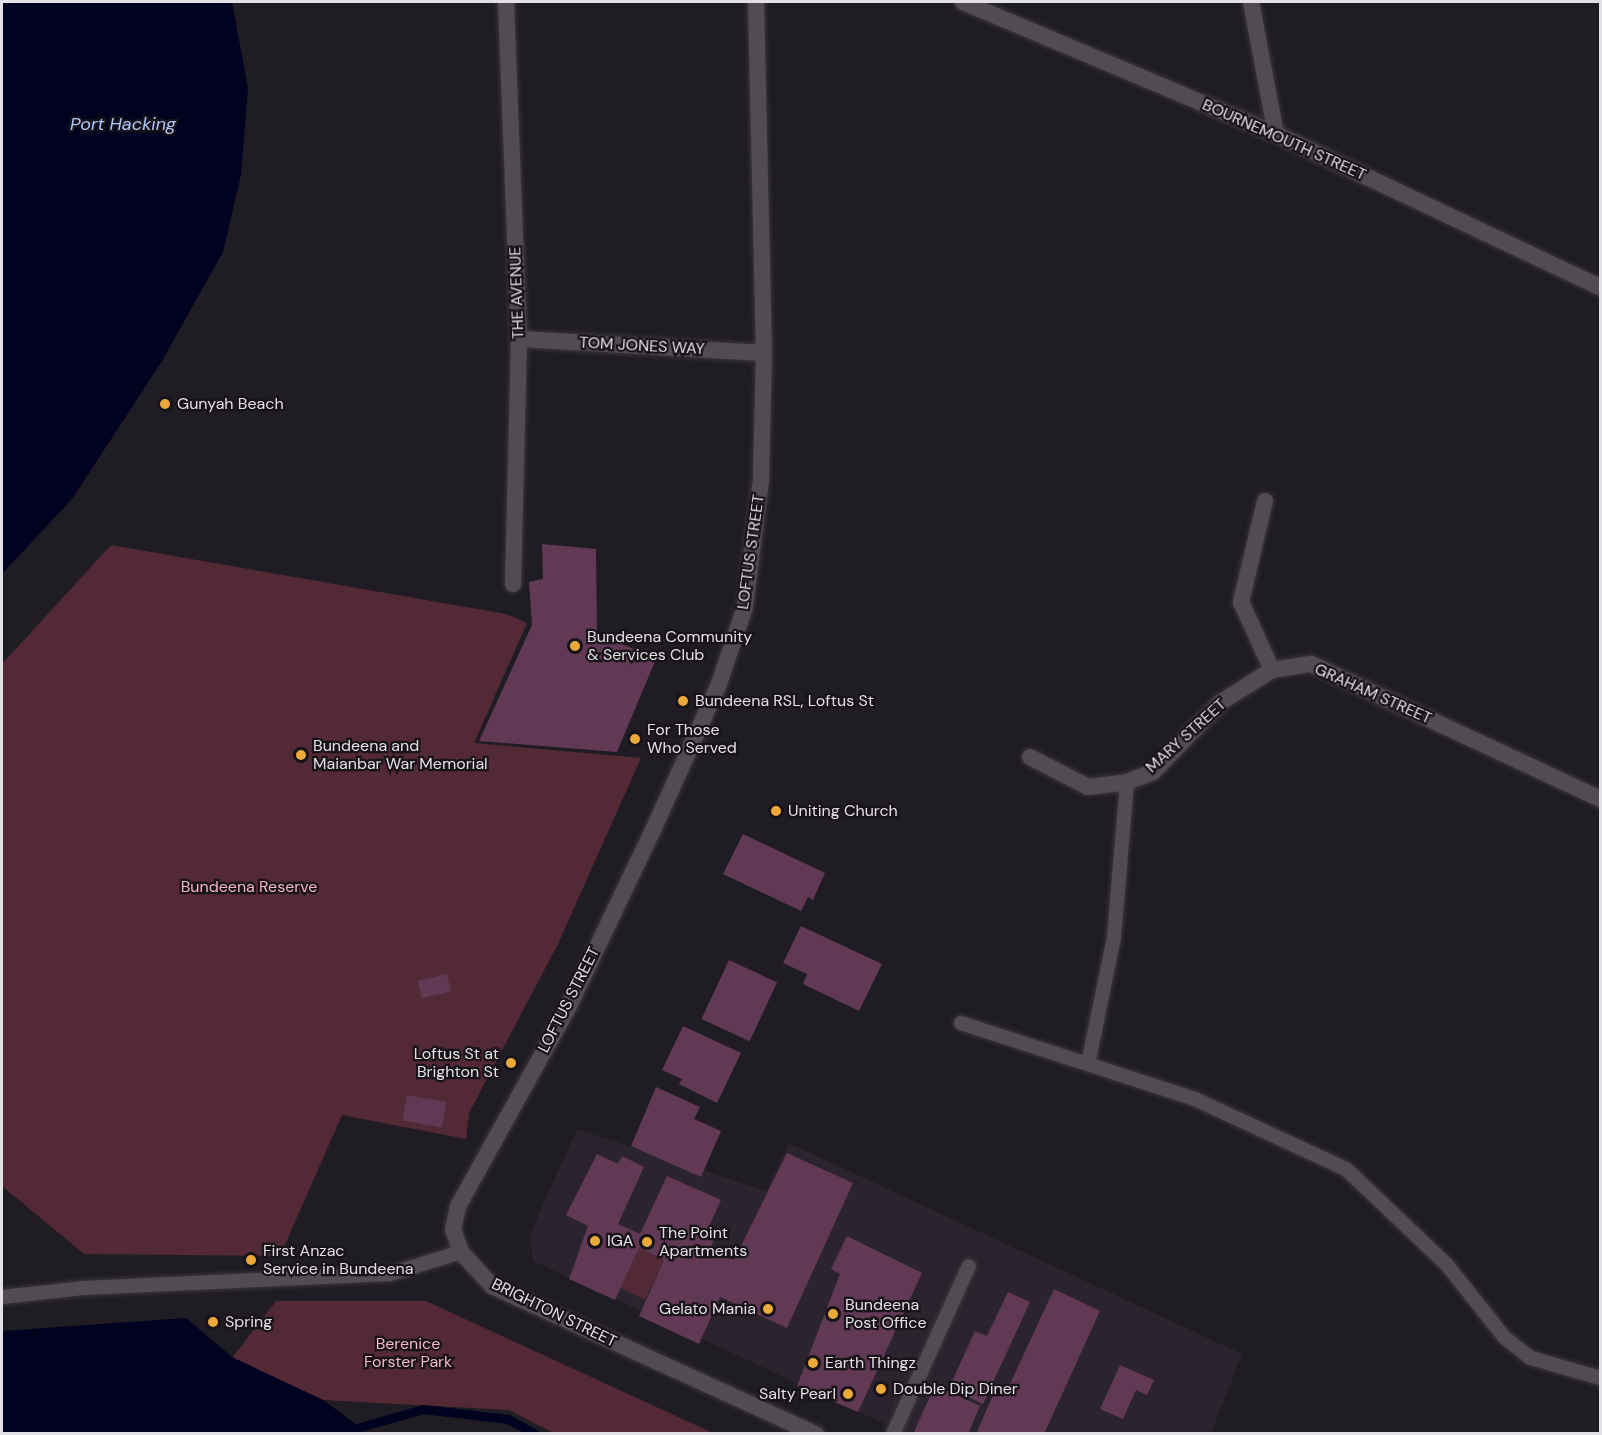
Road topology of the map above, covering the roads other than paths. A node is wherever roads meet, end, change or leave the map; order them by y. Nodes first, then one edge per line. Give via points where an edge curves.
1 (506, 2) edge
2 (756, 2) edge
3 (963, 2) edge
4 (1251, 2) edge
5 (1276, 134) junction
6 (1600, 287) edge
7 (519, 339) junction
8 (764, 353) junction
9 (1265, 501) dead end
10 (513, 584) dead end
11 (1272, 670) junction
12 (1029, 757) dead end
13 (1127, 782) junction
14 (1600, 799) edge
15 (962, 1023) dead end
16 (1088, 1064) junction
17 (461, 1251) junction
18 (969, 1266) dead end
19 (2, 1297) edge
20 (1600, 1378) edge
21 (816, 1434) edge
22 (892, 1434) edge

1 - 7 street, THE AVENUE
2 - 8 street, LOFTUS STREET
3 - 5 street, BOURNEMOUTH STREET
4 - 5 street
5 - 6 street, BOURNEMOUTH STREET
7 - 8 street, TOM JONES WAY
7 - 10 street, THE AVENUE
8 - 17 street, LOFTUS STREET via 761,480 753,559 730,656 569,1006 458,1206 453,1229
9 - 11 street via 1241,602
11 - 13 street, MARY STREET via 1221,702 1153,772
11 - 14 street, GRAHAM STREET via 1311,664
12 - 13 street, MARY STREET via 1088,787
13 - 16 lane via 1114,937
15 - 16 lane
16 - 20 lane via 1195,1099 1346,1169 1447,1265 1505,1338 1531,1358
17 - 19 lane via 390,1274 83,1288
17 - 21 street, BRIGHTON STREET via 492,1286
18 - 22 lane

